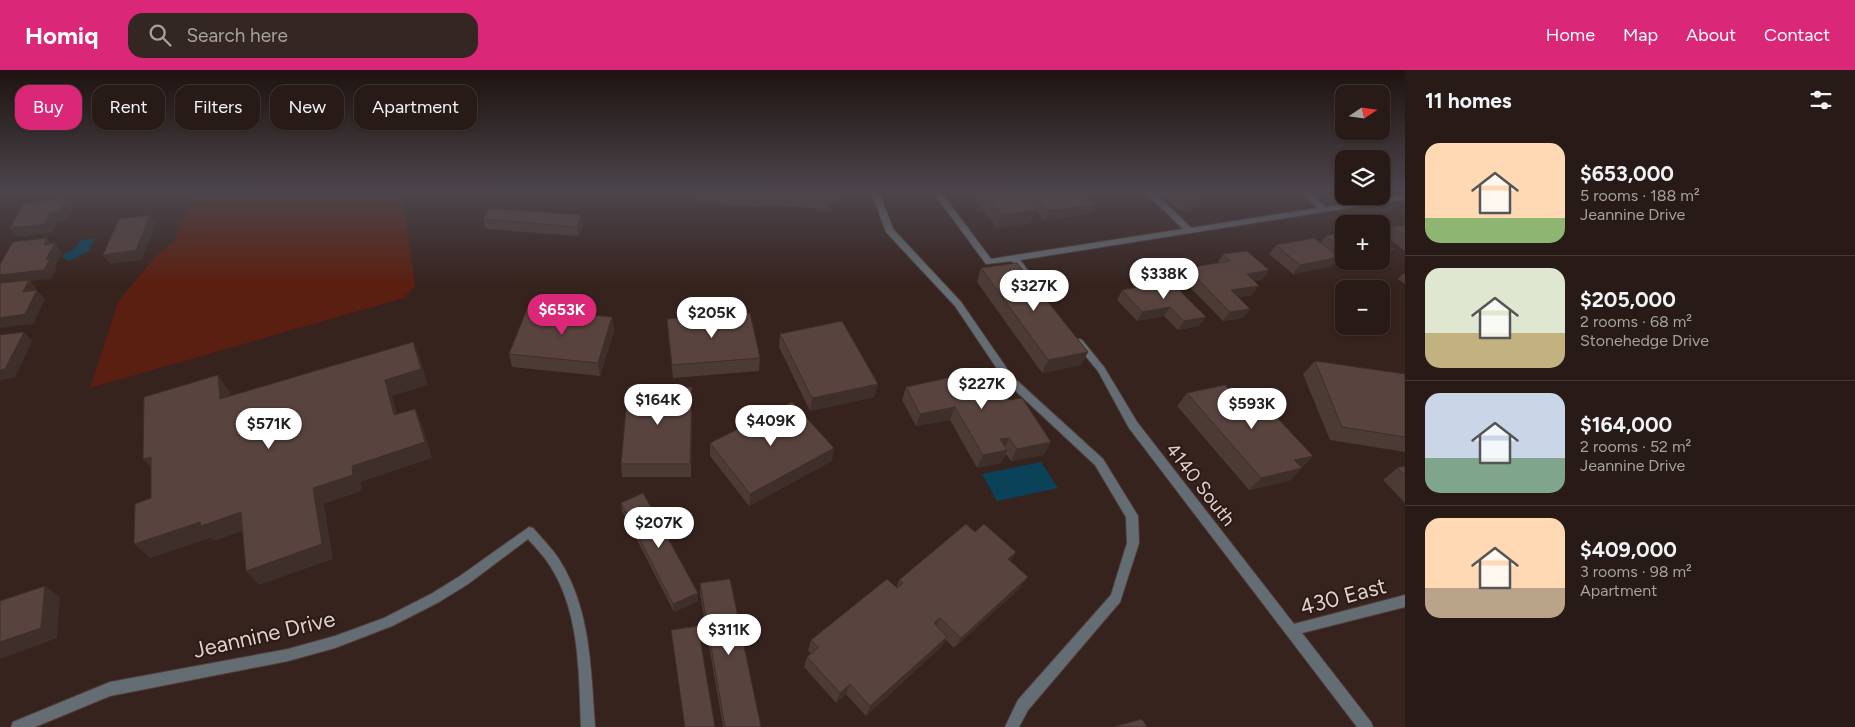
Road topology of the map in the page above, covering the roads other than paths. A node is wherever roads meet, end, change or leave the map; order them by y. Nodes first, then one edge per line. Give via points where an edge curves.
1 (886, 223) edge
2 (960, 223) edge
3 (1181, 223) edge
4 (1244, 223) edge
5 (1190, 231) junction
6 (1014, 258) junction
7 (1031, 280) edge
8 (1072, 332) edge
9 (1405, 601) edge
10 (1292, 630) junction
11 (18, 727) edge
12 (588, 727) edge
13 (1012, 727) edge
14 (1366, 727) edge

1 - 13 street via 889,230 958,304 1009,379 1099,462 1132,516 1133,543 1116,598 1023,705
2 - 6 street via 989,262
3 - 5 street
4 - 5 street
5 - 6 street
6 - 7 street
8 - 10 street, 4140 South via 1101,369 1133,425
9 - 10 street, 430 East
10 - 14 street, 4140 South
11 - 12 street, Jeannine Drive via 110,689 288,655 388,622 464,580 529,532 560,570 573,606

